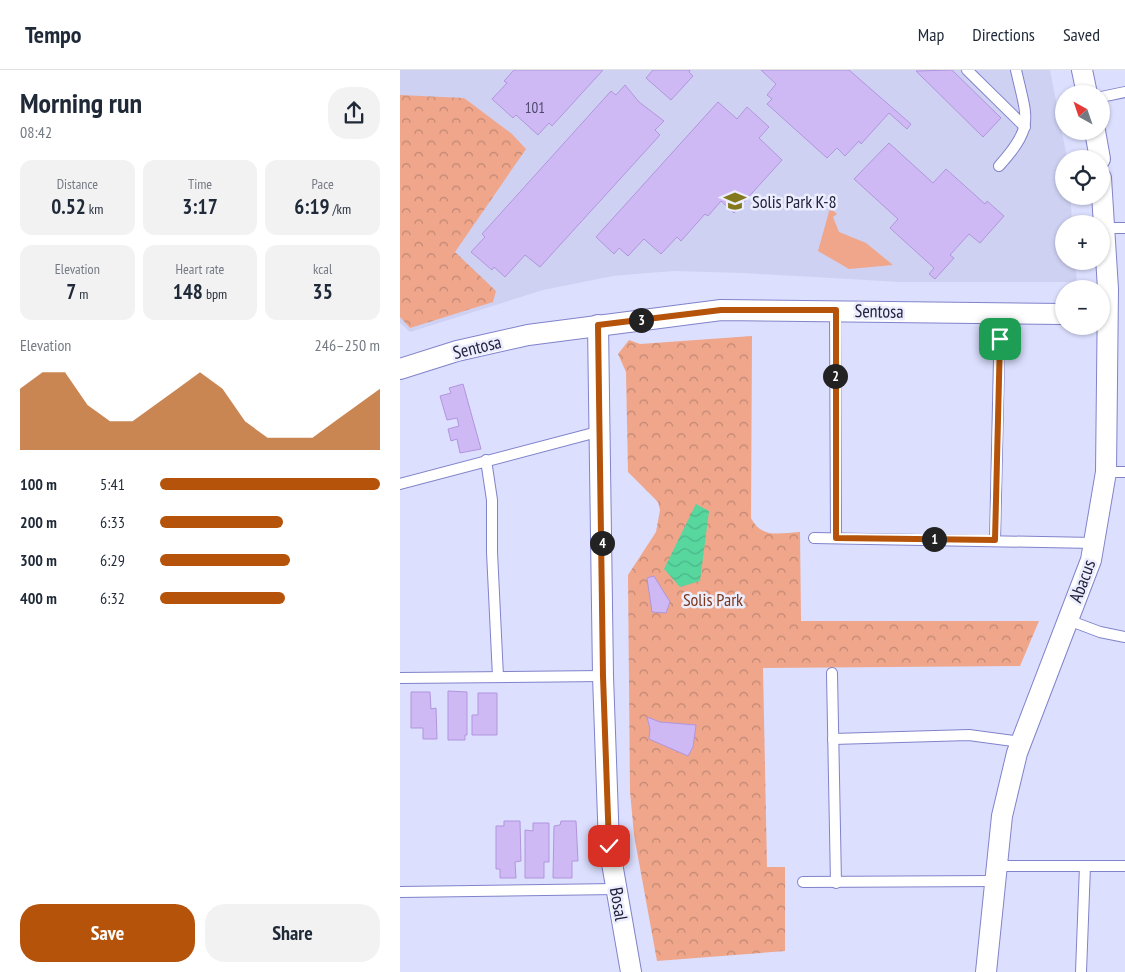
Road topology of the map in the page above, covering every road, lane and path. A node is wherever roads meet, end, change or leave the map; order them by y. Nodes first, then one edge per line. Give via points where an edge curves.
1 (967, 70) edge
2 (1016, 70) edge
3 (1082, 70) edge
4 (1085, 85) edge
5 (1125, 92) edge
6 (1110, 95) edge
7 (1026, 127) junction
8 (999, 166) dead end
9 (1110, 228) edge
10 (1125, 228) edge
11 (1107, 270) edge
12 (836, 310) junction
13 (1000, 313) junction
14 (1055, 314) edge
15 (1111, 314) edge
16 (598, 325) junction
17 (400, 369) edge
18 (600, 432) junction
19 (486, 460) junction
20 (1115, 472) edge
21 (400, 484) edge
22 (814, 538) dead end
23 (836, 538) junction
24 (995, 540) junction
25 (1094, 543) junction
26 (1068, 620) junction
27 (1125, 637) edge
28 (832, 673) dead end
29 (603, 676) junction
30 (498, 677) junction
31 (400, 678) edge
32 (834, 739) junction
33 (1021, 742) junction
34 (1085, 866) junction
35 (1125, 866) edge
36 (997, 874) junction
37 (803, 882) dead end
38 (836, 883) junction
39 (617, 889) junction
40 (400, 892) edge
41 (631, 972) edge
42 (986, 972) edge
43 (1081, 972) edge

1 - 7 lane
2 - 7 lane
3 - 4 street
5 - 6 lane
7 - 8 lane via 1014,149
9 - 10 lane
11 - 15 street, Abacus
12 - 13 street, Sentosa
12 - 16 street, Sentosa via 721,310
12 - 23 lane
13 - 14 street, Sentosa
13 - 24 lane
15 - 20 street, Abacus
16 - 17 street, Sentosa via 528,335 457,351
16 - 18 street, Bosal
18 - 19 lane
18 - 29 street, Bosal
19 - 21 lane
19 - 30 lane via 492,500
20 - 25 street, Abacus
22 - 23 lane
23 - 24 lane
24 - 25 lane
25 - 26 street, Abacus via 1091,560
26 - 27 lane
26 - 33 street, Abacus
28 - 32 lane
29 - 30 lane
29 - 39 street, Bosal via 609,846
30 - 31 lane
32 - 33 lane via 969,735
32 - 38 lane
33 - 36 street, Abacus via 1002,816
34 - 35 lane
34 - 36 lane
34 - 43 lane
36 - 38 lane
36 - 42 street, Abacus
37 - 38 lane
39 - 40 lane
39 - 41 street, Bosal

